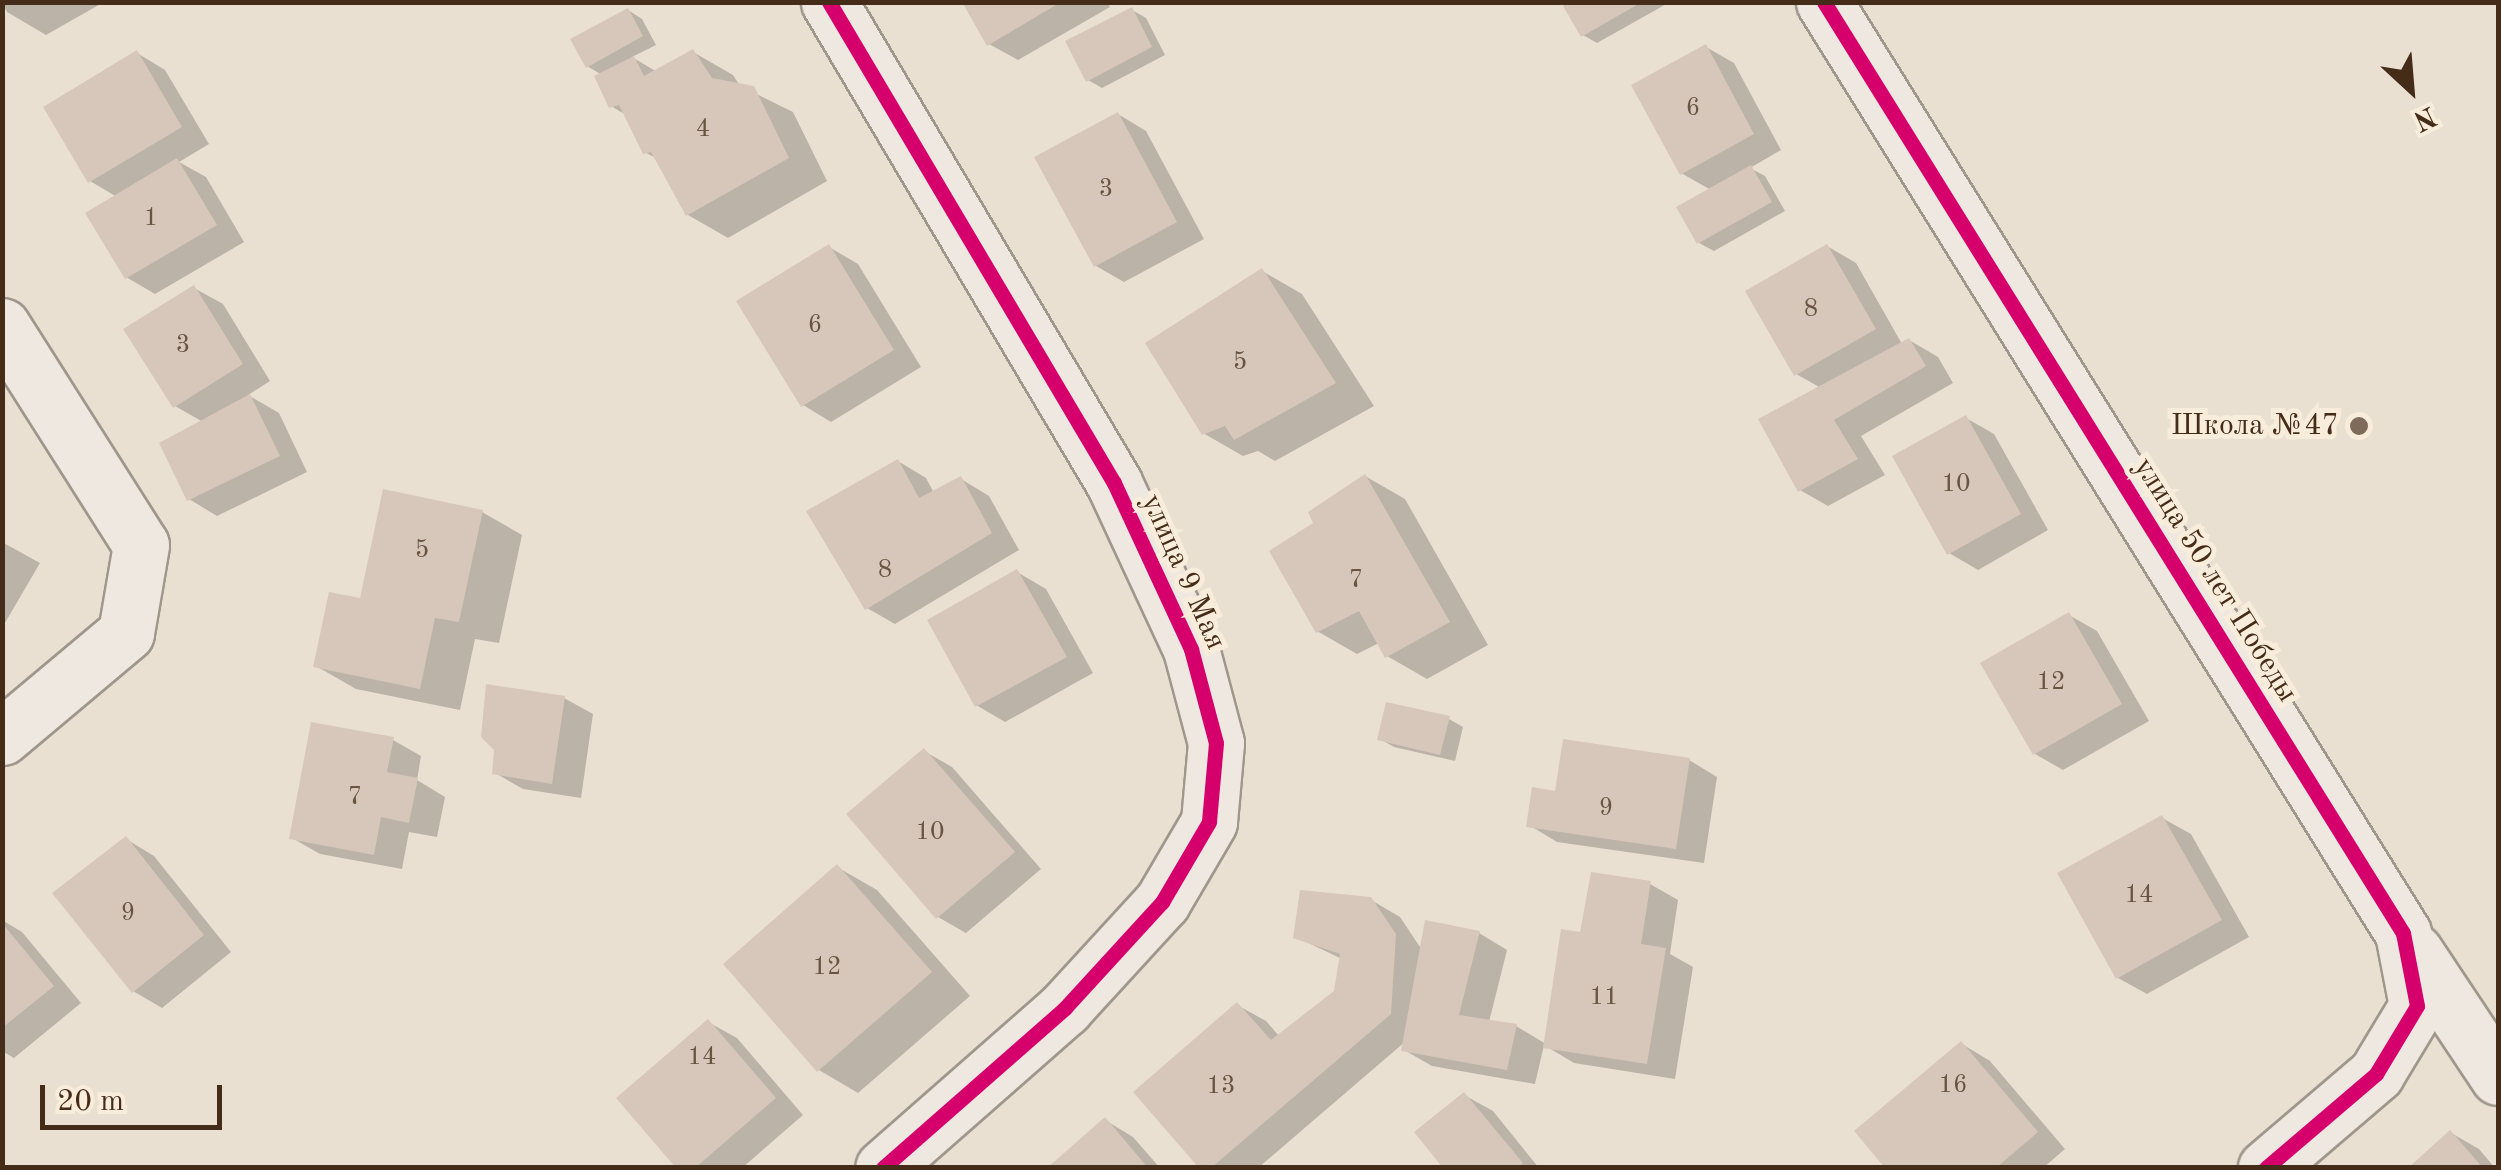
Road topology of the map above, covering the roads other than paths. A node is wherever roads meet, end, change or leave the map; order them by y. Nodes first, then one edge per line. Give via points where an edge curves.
1 (828, 2) edge
2 (1824, 2) edge
3 (2, 326) edge
4 (2, 737) edge
5 (2402, 933) junction
6 (2498, 1077) edge
7 (883, 1168) edge
8 (2266, 1168) edge

1 - 7 street, улица 9 Мая via 1114,482 1191,649 1216,743 1208,822 1162,902 1065,1008
2 - 5 street, улица 50 лет Победы
3 - 4 street via 141,544 126,632
5 - 6 street, улица 50 лет Победы
5 - 8 street, улица 50 лет Победы via 2418,1006 2376,1074

